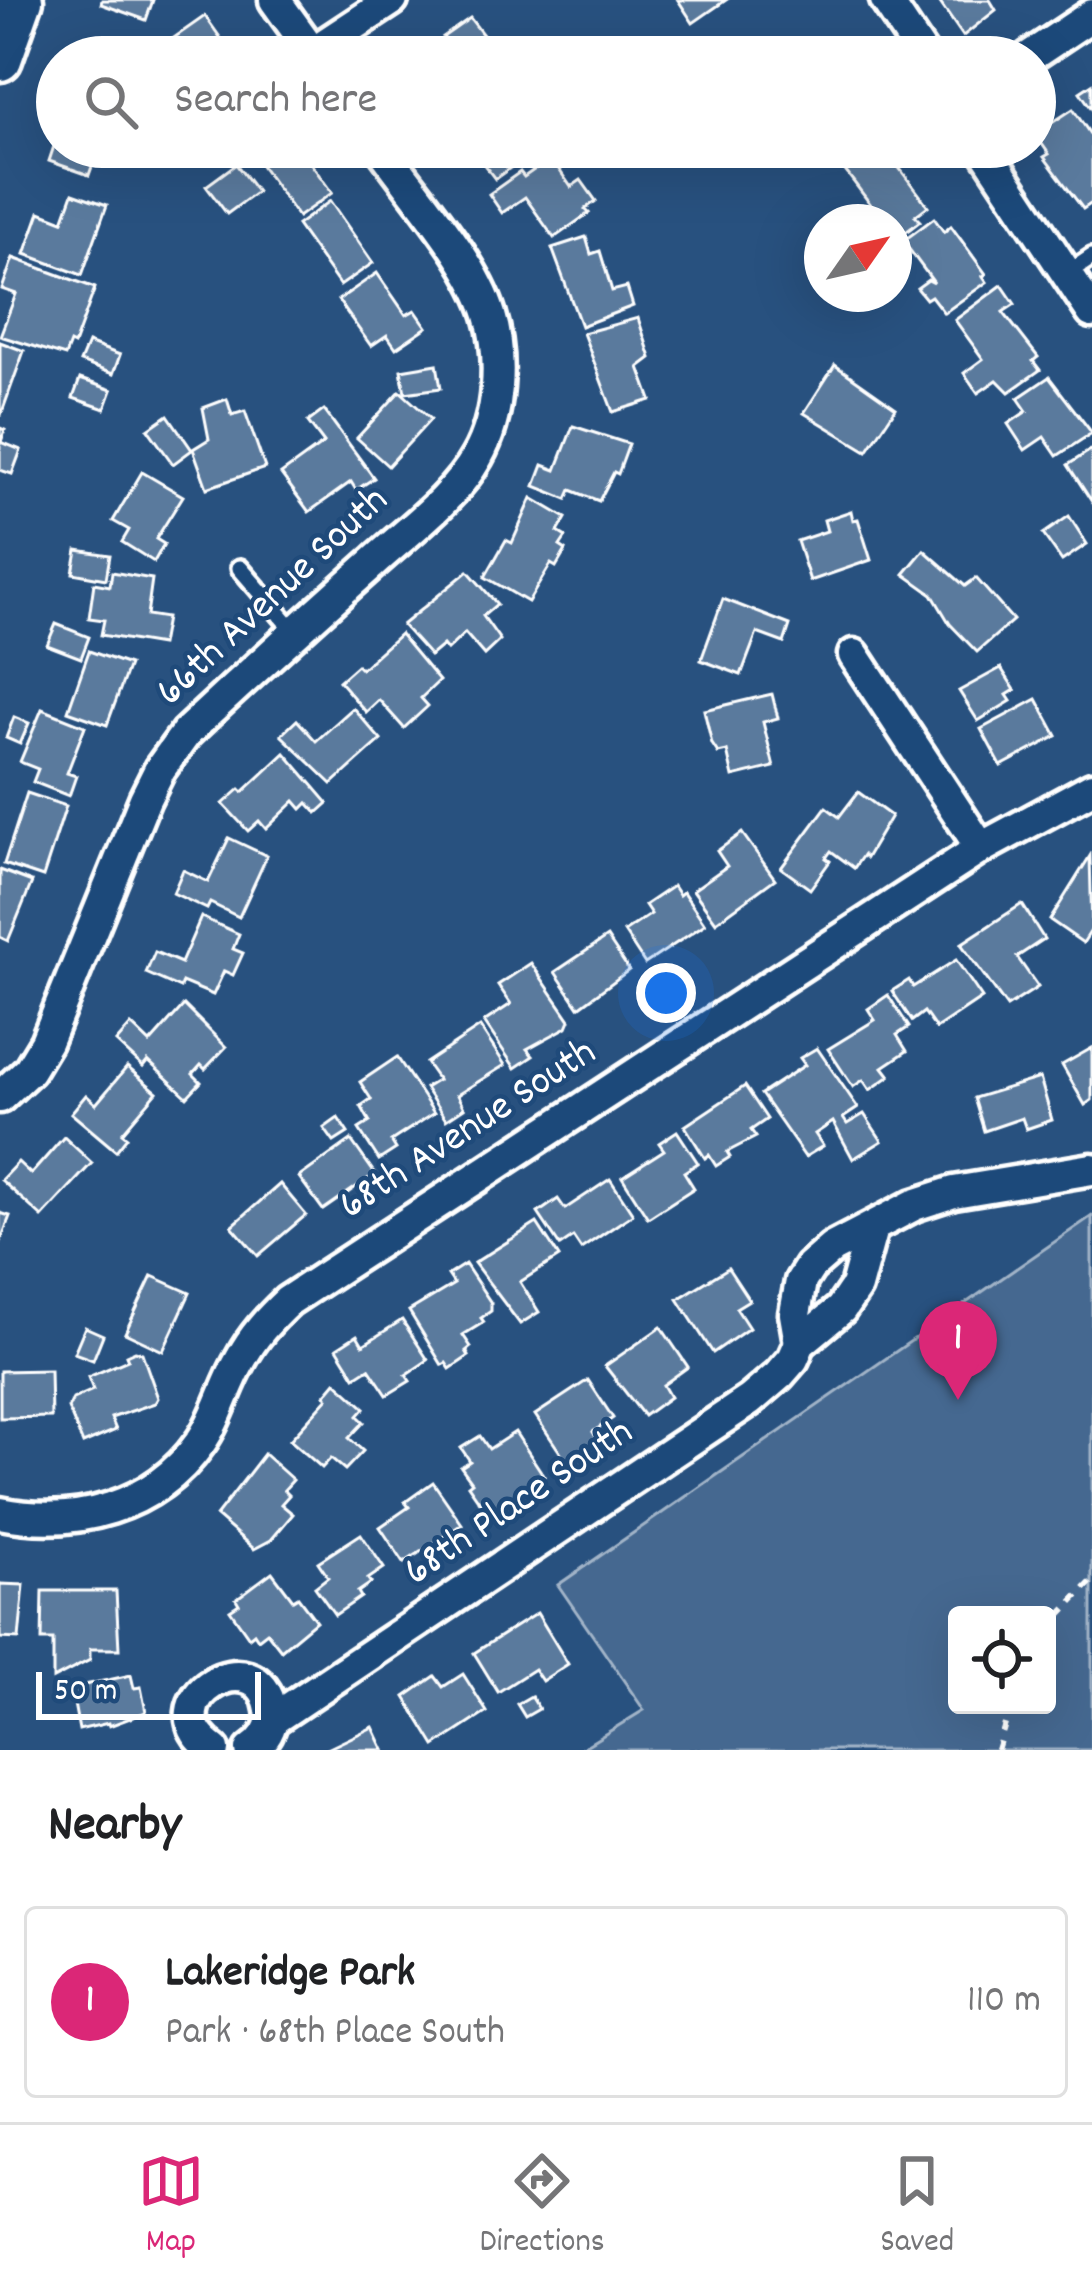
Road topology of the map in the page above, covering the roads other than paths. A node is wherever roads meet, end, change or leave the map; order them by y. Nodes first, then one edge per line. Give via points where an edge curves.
1 (21, 0) edge
2 (275, 0) edge
3 (392, 0) edge
4 (886, 0) edge
5 (1092, 15) edge
6 (301, 36) edge
7 (342, 36) edge
8 (910, 36) edge
9 (1056, 39) edge
10 (0, 59) edge
11 (396, 168) edge
12 (1000, 168) edge
13 (1080, 266) edge
14 (1092, 311) edge
15 (240, 568) dead end
16 (295, 632) junction
17 (854, 655) dead end
18 (1092, 788) edge
19 (981, 848) junction
20 (0, 1096) edge
21 (1092, 1169) edge
22 (872, 1228) junction
23 (800, 1343) junction
24 (0, 1514) edge
25 (272, 1720) junction
26 (214, 1750) edge
27 (251, 1750) edge

1 - 10 main road
2 - 6 street
3 - 7 street
4 - 8 street
5 - 9 street
11 - 16 street, 66th Avenue South via 478,283 491,316 490,428 476,461 432,510
12 - 13 street
13 - 14 street
15 - 16 lane
16 - 20 street, 66th Avenue South via 186,733 160,769 46,1042
17 - 19 street
18 - 19 street, 68th Avenue South
19 - 24 street, 68th Avenue South via 288,1301 239,1362 201,1442 158,1487 70,1517
21 - 22 street via 953,1192
22 - 23 street, 68th Place South via 856,1287
22 - 23 street via 832,1248 801,1281
23 - 25 street, 68th Place South via 794,1359 750,1400
25 - 26 street via 260,1686 237,1676 213,1680 193,1712 200,1738
25 - 27 street, 68th Place South

